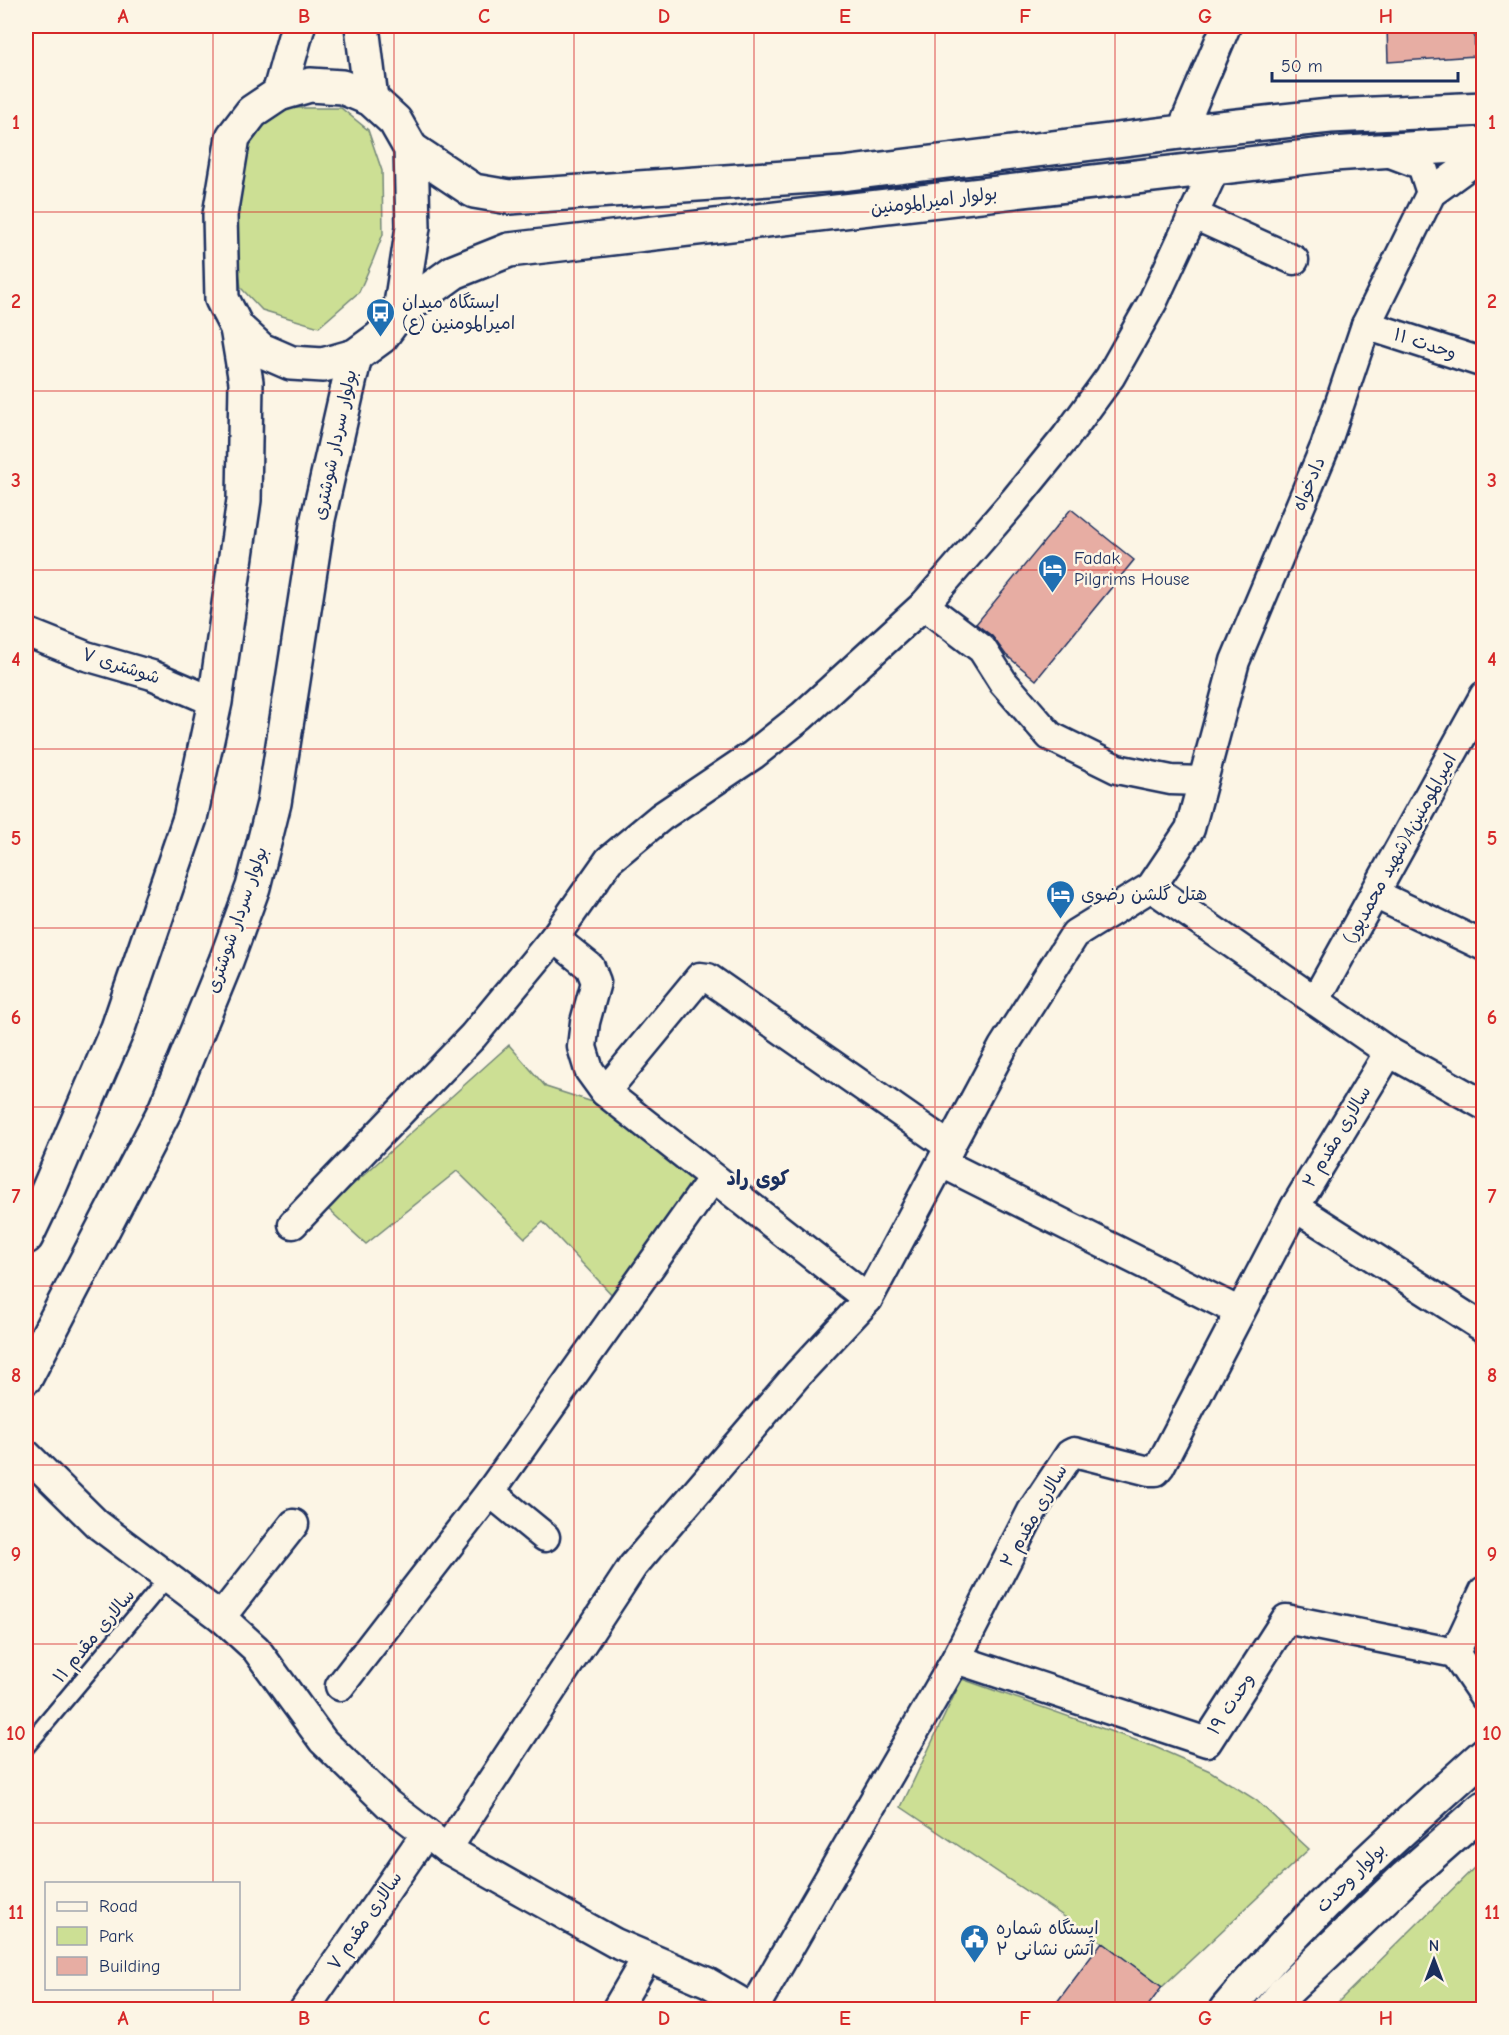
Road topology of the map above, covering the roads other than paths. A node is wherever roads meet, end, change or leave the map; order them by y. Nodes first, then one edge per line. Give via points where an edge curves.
1 (298, 26) edge
2 (362, 26) edge
3 (1226, 26) edge
4 (279, 94) junction
5 (372, 99) junction
6 (1484, 109) edge
7 (1181, 132) junction
8 (1484, 145) edge
9 (411, 149) junction
10 (1384, 151) junction
11 (1215, 168) junction
12 (1431, 193) junction
13 (1194, 215) junction
14 (1294, 260) dead end
15 (400, 311) junction
16 (1366, 325) junction
17 (237, 328) junction
18 (354, 356) junction
19 (1484, 363) edge
20 (924, 605) junction
21 (26, 632) edge
22 (215, 702) junction
23 (1481, 707) edge
24 (1202, 781) junction
25 (1151, 887) junction
26 (1375, 894) junction
27 (554, 938) junction
28 (1484, 946) edge
29 (1315, 1001) junction
30 (1389, 1052) junction
31 (605, 1092) junction
32 (1484, 1106) edge
33 (946, 1155) junction
34 (713, 1178) junction
35 (1295, 1207) junction
36 (293, 1224) dead end
37 (26, 1237) edge
38 (867, 1299) junction
39 (1240, 1312) junction
40 (1484, 1328) edge
41 (26, 1377) edge
42 (26, 1454) edge
43 (490, 1492) junction
44 (294, 1524) dead end
45 (545, 1537) dead end
46 (168, 1578) junction
47 (1484, 1591) edge
48 (221, 1617) junction
49 (1455, 1653) junction
50 (956, 1659) junction
51 (340, 1686) dead end
52 (1484, 1696) edge
53 (26, 1747) edge
54 (1484, 1755) edge
55 (1484, 1808) edge
56 (437, 1841) junction
57 (647, 1957) junction
58 (754, 2009) edge
59 (304, 2010) edge
60 (616, 2010) edge
61 (1226, 2010) edge
62 (1271, 2010) edge

1 - 4 street
2 - 5 street
3 - 7 street
4 - 5 street via 310,85 342,87
4 - 17 street via 252,112 233,137 220,215 222,299
5 - 9 street via 396,121
6 - 7 street, بولوار امیرالمومنین via 1330,116
7 - 9 street, بولوار امیرالمومنین via 842,174 509,197 474,191
8 - 10 street, بولوار امیرالمومنین
8 - 12 street via 1468,166
9 - 15 street via 413,227
10 - 11 street, بولوار امیرالمومنین
10 - 12 street via 1422,165
11 - 13 street
11 - 15 street, بولوار امیرالمومنین via 509,250 454,272
12 - 16 street, دادخواه
13 - 14 street
13 - 20 street via 1153,301 1110,377 1014,501
15 - 18 street via 381,337
16 - 19 street, وحدت ۱۱
16 - 24 street, دادخواه via 1325,447 1235,661
17 - 18 street via 261,350 291,363 323,365
17 - 22 street via 246,382 244,500
18 - 41 street, بولوار سردار شوشتری via 318,519 274,803 253,887 165,1110
20 - 24 street via 982,649 1003,682 1050,736 1117,769 1171,780
20 - 27 street via 802,716 753,755 661,817 609,860
21 - 22 street, شوشتری ۷ via 86,656 152,675
22 - 37 street via 190,818 118,1028
23 - 26 street, امیرالمومنین4(شهید محمدپور)
24 - 25 street, دادخواه via 1190,830
25 - 29 street
25 - 33 street, سالاری مقدم ۷ via 1075,934 1003,1047
26 - 28 street
26 - 29 street, امیرالمومنین4(شهید محمدپور)
27 - 31 street via 590,967 596,982 582,1047 589,1070
27 - 36 street via 473,1036
29 - 30 street
30 - 32 street
30 - 35 street, سالاری مقدم ۲
31 - 33 street via 700,977 708,978
31 - 34 street
33 - 38 street, سالاری مقدم ۷
33 - 39 street
34 - 38 street
34 - 43 street
35 - 39 street, سالاری مقدم ۲
35 - 40 street
38 - 56 street, سالاری مقدم ۷ via 633,1566
39 - 50 street, سالاری مقدم ۲ via 1156,1470 1070,1454 1032,1511
42 - 46 street via 97,1524
43 - 45 street
43 - 51 street
44 - 48 street
46 - 48 street
46 - 53 lane, سالاری مقدم ۱۱
47 - 49 street
48 - 56 street via 256,1649 322,1741 388,1804
49 - 50 street, وحدت ۱۹ via 1286,1619 1207,1742
49 - 52 street
50 - 58 street, سالاری مقدم ۲
54 - 61 street, بولوار وحدت via 1379,1850 1258,1971
55 - 62 street, بولوار وحدت via 1406,1877
56 - 57 street
56 - 59 street, سالاری مقدم ۷
57 - 58 street via 707,1982
57 - 60 street

